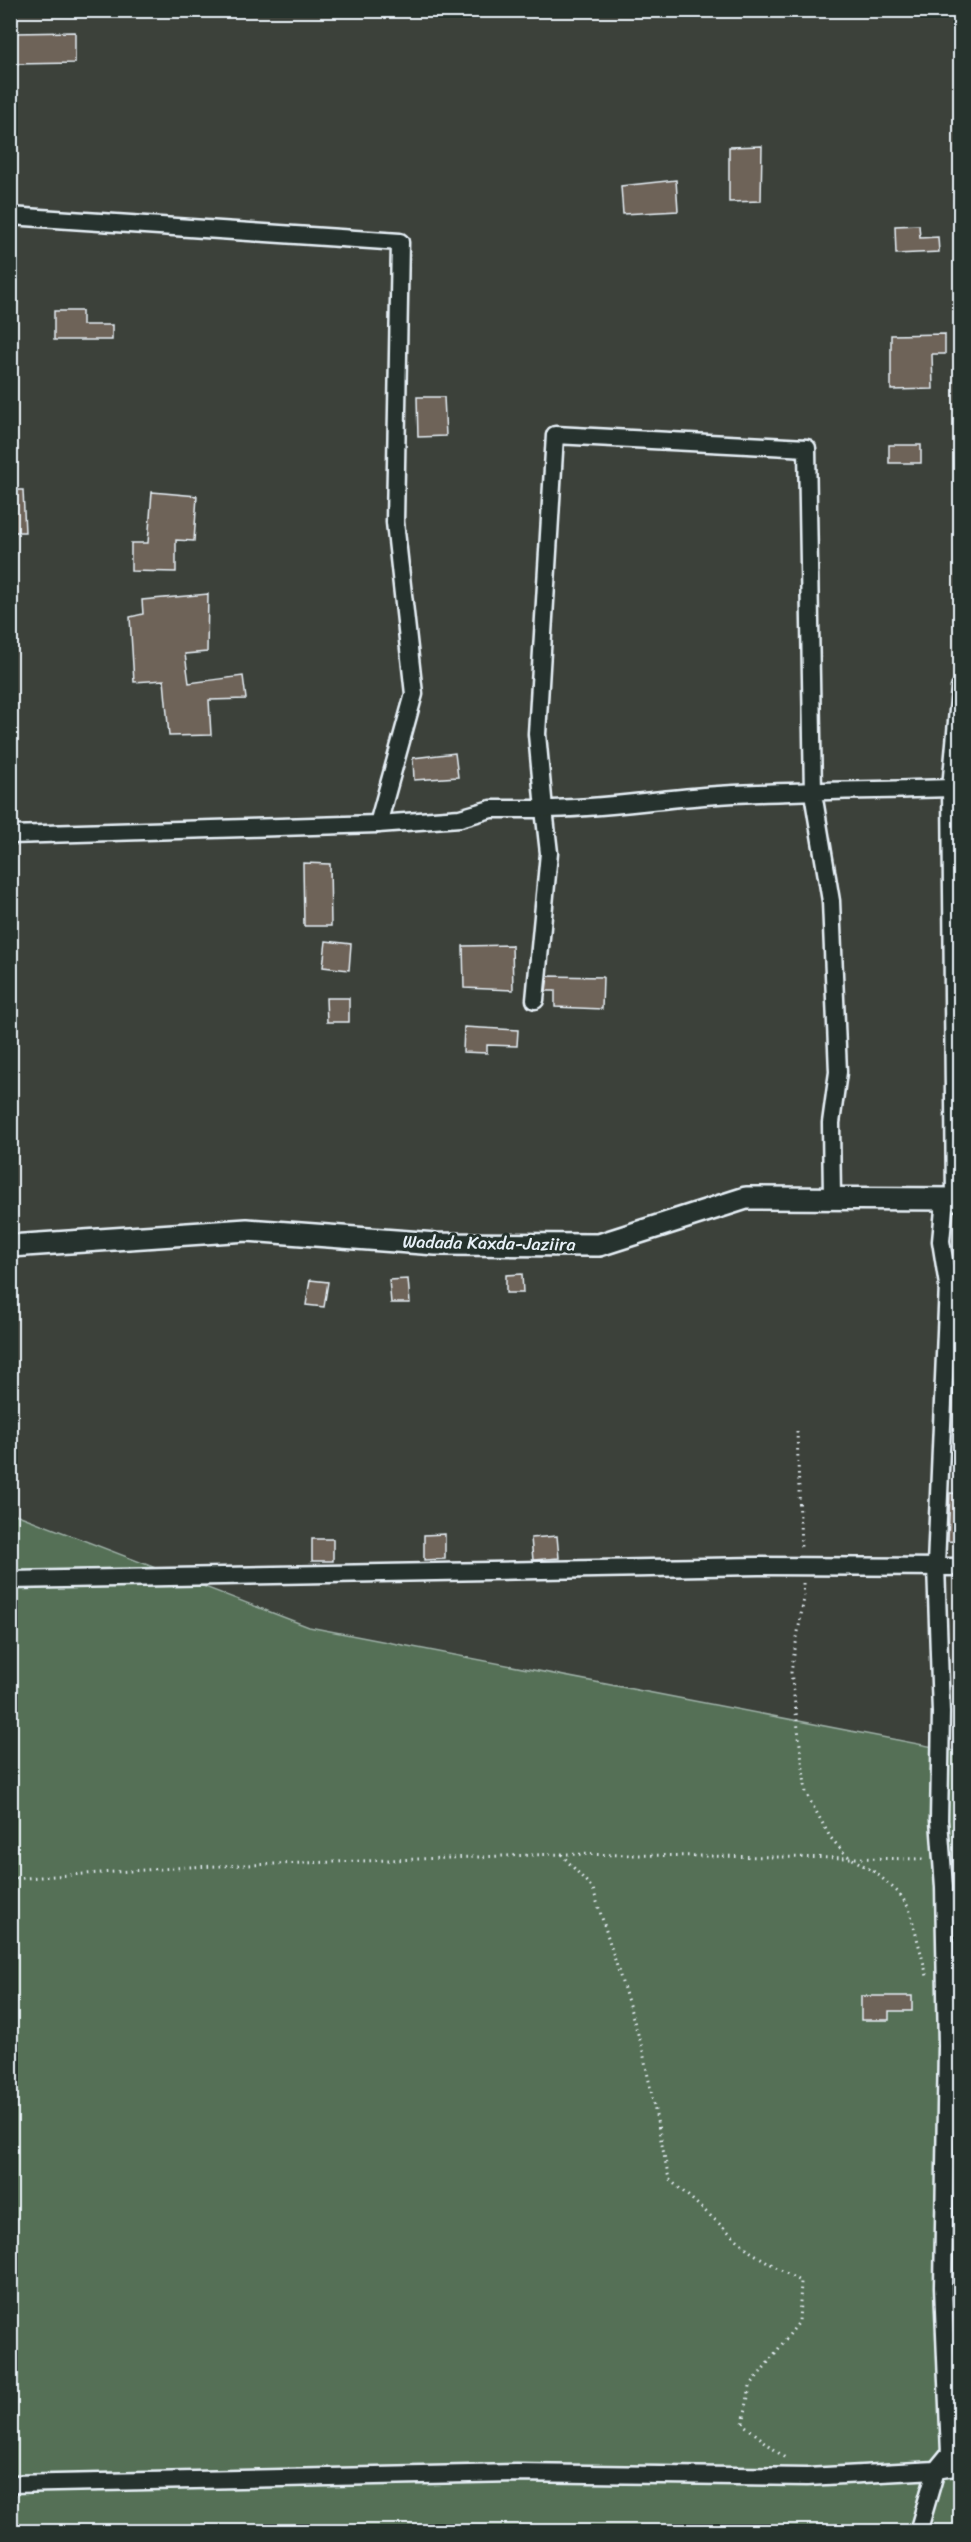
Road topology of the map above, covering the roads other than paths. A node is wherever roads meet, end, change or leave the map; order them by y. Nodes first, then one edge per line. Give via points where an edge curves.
1 (10, 216) edge
2 (960, 688) edge
3 (951, 788) junction
4 (813, 793) junction
5 (544, 810) junction
6 (378, 824) junction
7 (10, 835) edge
8 (535, 1000) dead end
9 (832, 1197) junction
10 (954, 1199) edge
11 (10, 1246) edge
12 (936, 1565) junction
13 (960, 1567) edge
14 (10, 1580) edge
15 (960, 2466) edge
16 (936, 2470) junction
17 (10, 2484) edge
18 (918, 2532) edge

1 - 6 street via 400,242 395,522 414,694
2 - 3 street
3 - 4 street
3 - 10 street
4 - 5 street via 704,796 591,809
4 - 5 street via 807,448 555,435 537,734
4 - 9 street via 831,901 838,1072 831,1123
5 - 6 street via 491,809 460,818
5 - 8 street via 549,853
6 - 7 street
9 - 10 street, Wadada Kaxda-Jaziira
9 - 11 street, Wadada Kaxda-Jaziira via 746,1198 599,1245 436,1244 247,1230
10 - 12 street via 941,1241 948,1284
12 - 13 street
12 - 14 street
12 - 16 street via 946,1997 943,2287 950,2453
15 - 16 street
16 - 17 street via 807,2477 516,2473
16 - 18 street

